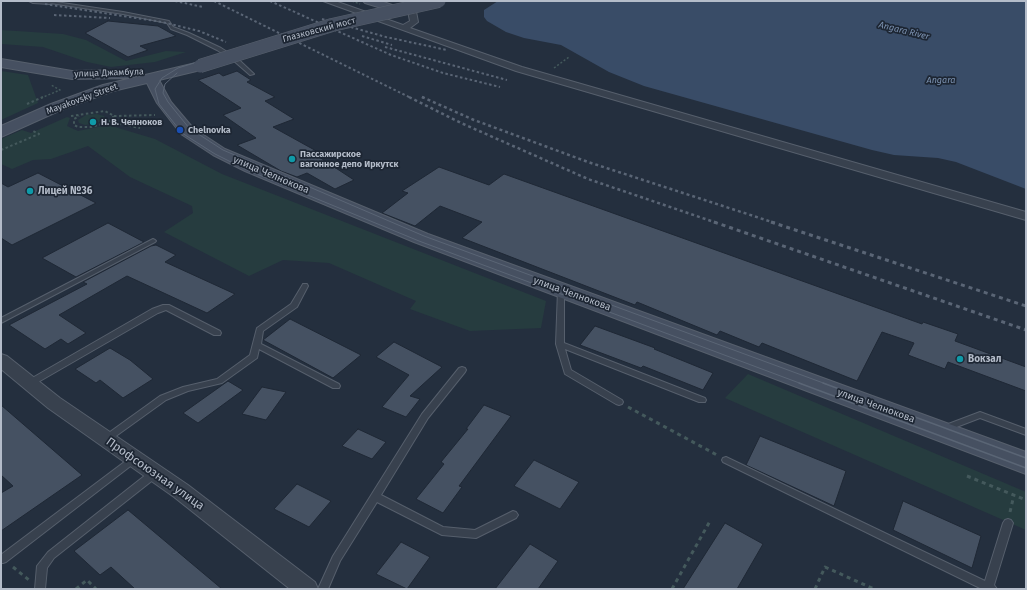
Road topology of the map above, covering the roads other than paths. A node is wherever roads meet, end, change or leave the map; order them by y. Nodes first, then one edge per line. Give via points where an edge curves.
1 (33, 1) edge
2 (327, 1) edge
3 (369, 1) edge
4 (410, 1) edge
5 (417, 1) edge
6 (439, 1) edge
7 (50, 2) joint
8 (388, 7) junction
9 (405, 28) junction
10 (1, 63) edge
11 (197, 64) junction
12 (157, 74) junction
13 (252, 74) dead end
14 (72, 75) junction
15 (56, 107) junction
16 (1, 132) edge
17 (1026, 216) edge
18 (152, 241) dead end
19 (305, 286) dead end
20 (561, 290) junction
21 (1, 321) edge
22 (217, 333) dead end
23 (560, 344) junction
24 (257, 345) junction
25 (1, 360) edge
26 (462, 370) dead end
27 (30, 384) junction
28 (336, 386) dead end
29 (702, 400) dead end
30 (619, 402) road end
31 (942, 430) junction
32 (1026, 432) edge
33 (106, 439) junction
34 (134, 458) junction
35 (726, 460) road end
36 (1026, 463) edge
37 (155, 473) junction
38 (376, 496) junction
39 (513, 515) dead end
40 (1008, 523) road end
41 (2, 558) edge
42 (36, 586) edge
43 (991, 588) edge
44 (308, 589) edge
45 (323, 589) edge

1 - 7 street
2 - 9 street
3 - 8 main road
4 - 9 street via 414,22
5 - 8 main road, Глазковский мост
6 - 11 main road, Глазковский мост, bridge via 332,25
7 - 13 lane via 168,22 172,28 219,49
8 - 11 main road, Глазковский мост via 311,25
9 - 17 street via 533,73
10 - 14 main road, улица Джамбула
11 - 12 main road
12 - 14 main road, улица Джамбула
12 - 15 main road, Mayakovsky Street
12 - 20 main road, улица Челнокова via 156,86 164,103 187,131 219,152 422,238
14 - 15 main road via 79,82 78,89
15 - 16 main road, Mayakovsky Street
18 - 21 lane
19 - 24 lane via 294,305 260,330
20 - 23 lane
20 - 31 main road, улица Челнокова
22 - 27 lane via 166,307
23 - 29 lane
23 - 30 lane via 568,372
24 - 28 lane
24 - 33 lane via 254,356 219,381 163,398
25 - 27 street, Профсоюзная улица
26 - 38 lane via 425,416
27 - 33 street, Профсоюзная улица
31 - 32 lane via 980,415
31 - 36 main road, улица Челнокова
33 - 34 street, Профсоюзная улица
34 - 37 street, Профсоюзная улица
34 - 41 lane
35 - 43 lane
37 - 42 lane via 51,555 42,566
37 - 44 street, Профсоюзная улица
38 - 39 lane via 442,531 476,534
38 - 45 lane via 336,559
40 - 43 lane

